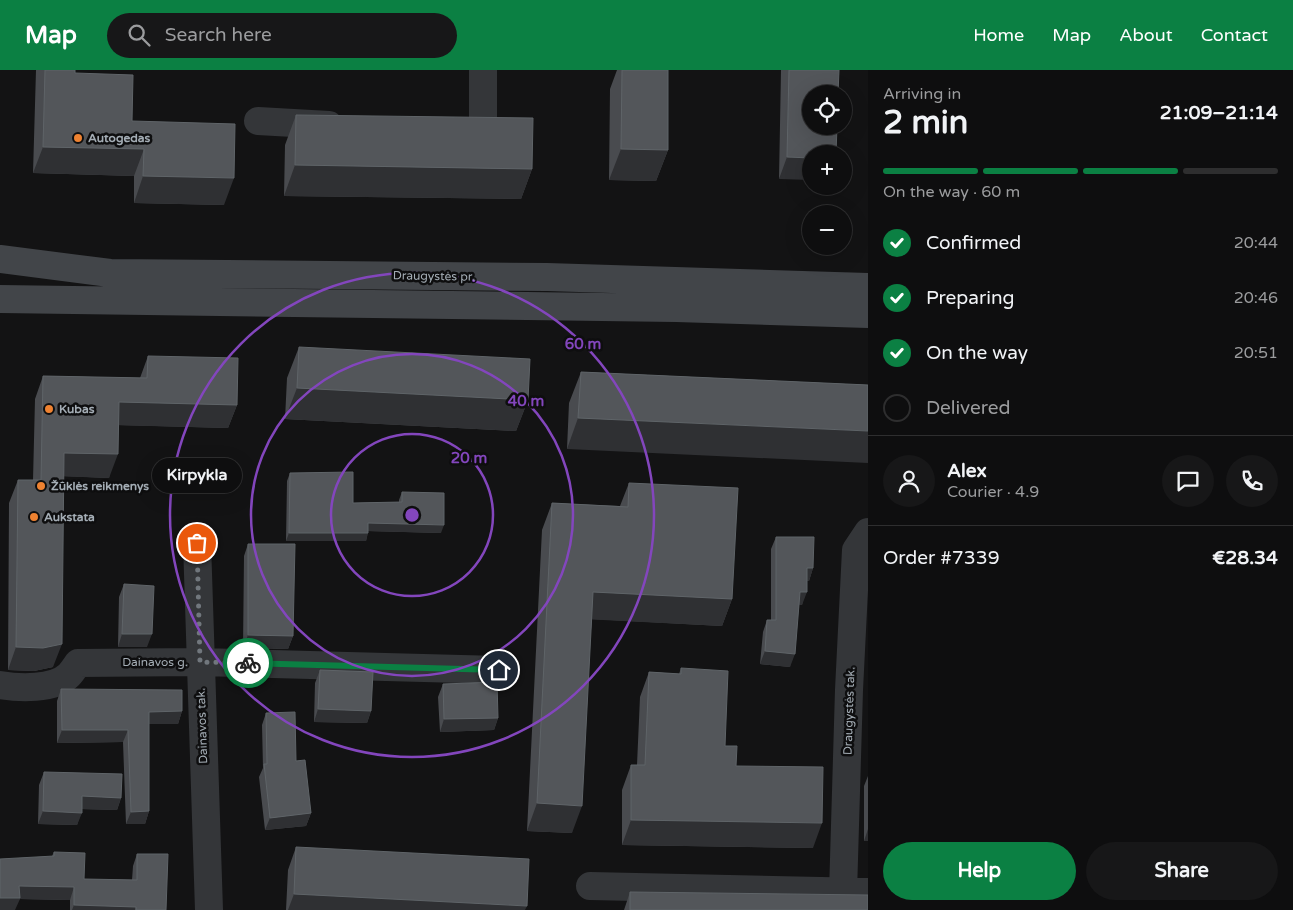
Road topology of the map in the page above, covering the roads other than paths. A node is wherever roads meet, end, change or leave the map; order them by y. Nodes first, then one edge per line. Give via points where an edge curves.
1 (483, 70) edge
2 (258, 122) dead end
3 (356, 126) edge
4 (434, 130) edge
5 (0, 259) edge
6 (868, 287) edge
7 (0, 299) edge
8 (868, 314) edge
9 (868, 532) edge
10 (197, 543) dead end
11 (200, 662) junction
12 (499, 670) dead end
13 (0, 685) edge
14 (590, 886) dead end
15 (856, 893) edge
16 (209, 910) edge

1 - 4 street via 483,132
2 - 3 street
5 - 6 main road, Draugystės pr. via 110,273 547,277
7 - 8 main road via 666,308
9 - 15 street, Draugystės tak. via 856,550 849,690
10 - 11 street, Dainavos tak.
11 - 12 street, Dainavos g.
11 - 13 street, Dainavos g. via 78,662 68,677 52,684
11 - 16 street, Dainavos tak.
14 - 15 street, Draugystės tak.

